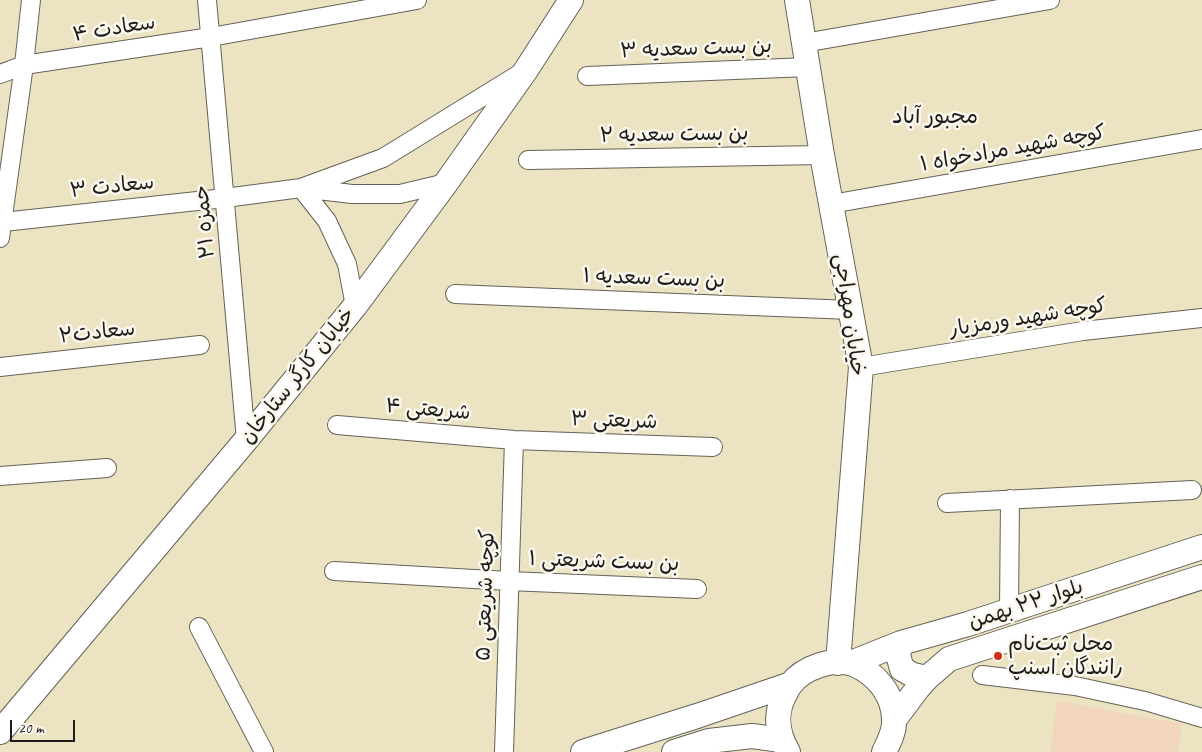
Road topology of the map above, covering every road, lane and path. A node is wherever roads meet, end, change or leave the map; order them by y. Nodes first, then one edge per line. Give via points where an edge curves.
1 (31, 0) edge
2 (207, 0) edge
3 (417, 0) edge
4 (571, 0) edge
5 (797, 0) edge
6 (1050, 0) edge
7 (211, 37) junction
8 (804, 43) junction
9 (24, 65) junction
10 (808, 66) junction
11 (526, 70) junction
12 (0, 74) edge
13 (587, 76) dead end
14 (1202, 139) edge
15 (822, 155) junction
16 (528, 160) dead end
17 (446, 183) junction
18 (301, 188) junction
19 (225, 198) junction
20 (831, 204) junction
21 (1, 230) edge
22 (455, 294) dead end
23 (355, 306) junction
24 (851, 310) junction
25 (1202, 318) edge
26 (200, 345) dead end
27 (0, 367) edge
28 (861, 367) junction
29 (337, 425) dead end
30 (246, 440) junction
31 (514, 440) junction
32 (713, 447) dead end
33 (108, 468) dead end
34 (0, 476) edge
35 (1192, 490) dead end
36 (1010, 499) junction
37 (947, 503) dead end
38 (1202, 547) edge
39 (334, 571) dead end
40 (1202, 577) edge
41 (509, 581) junction
42 (697, 589) dead end
43 (1009, 610) junction
44 (199, 627) dead end
45 (901, 643) junction
46 (845, 663) junction
47 (982, 675) dead end
48 (926, 678) junction
49 (791, 684) junction
50 (728, 705) junction
51 (1202, 718) edge
52 (894, 720) junction
53 (0, 732) edge
54 (730, 738) junction
55 (785, 746) edge
56 (264, 752) edge
57 (504, 752) edge
58 (583, 752) edge
59 (674, 752) edge
60 (884, 752) edge

1 - 9 street
2 - 7 street, حمزه ۲۱
3 - 7 street, سعادت ۴
4 - 11 street, خیابان کارگر ستارخان
5 - 8 street, خیابان مهراجی
6 - 8 street
7 - 9 street, سعادت ۴
7 - 19 street, حمزه ۲۱
8 - 10 street, خیابان مهراجی
9 - 12 street, سعادت ۴
9 - 21 street
10 - 13 street, بن بست سعدیه ۳
10 - 15 street, خیابان مهراجی
11 - 17 street, خیابان کارگر ستارخان
11 - 18 street via 383,158
14 - 20 street, ۱ کوچه شهید مرادخواه
15 - 16 street, بن بست سعدیه ۲
15 - 20 street, خیابان مهراجی
17 - 18 street via 400,194 352,194
17 - 23 street, خیابان کارگر ستارخان
18 - 19 street, سعادت ۳
18 - 23 street via 327,221 347,264
19 - 21 street, سعادت ۳
19 - 30 street, حمزه ۲۱
20 - 24 street, خیابان مهراجی
22 - 24 street, بن بست سعدیه ۱
23 - 30 street, خیابان کارگر ستارخان
24 - 28 street, خیابان مهراجی
25 - 28 street, کوچه شهید ورمزیار via 1083,331
26 - 27 street, سعادت۲
28 - 46 street, خیابان مهراجی
29 - 31 street, شریعتی ۴
30 - 53 street, خیابان کارگر ستارخان
31 - 32 street, شریعتی ۳
31 - 41 street, ۵ کوچه شریعتی
33 - 34 street
35 - 36 street
36 - 37 street
36 - 43 street
38 - 43 street, بلوار ۲۲ بهمن
39 - 41 street, بن بست شریعتی ۱
40 - 48 street, بلوار ۲۲ بهمن via 950,659
41 - 42 street, بن بست شریعتی ۱
41 - 57 street, ۵ کوچه شریعتی
43 - 45 street, بلوار ۲۲ بهمن
44 - 56 street
45 - 46 street, بلوار ۲۲ بهمن
45 - 48 street via 898,655 902,669
46 - 49 street, بلوار ۲۲ بهمن via 822,664 805,671
46 - 52 street via 861,668 878,681 890,699
47 - 51 street via 1075,686 1145,701
48 - 52 street, بلوار ۲۲ بهمن
49 - 50 street
49 - 55 street via 781,701 778,721
50 - 54 street via 741,718 740,729
50 - 58 street
52 - 60 street
54 - 55 street via 752,736
54 - 59 street

